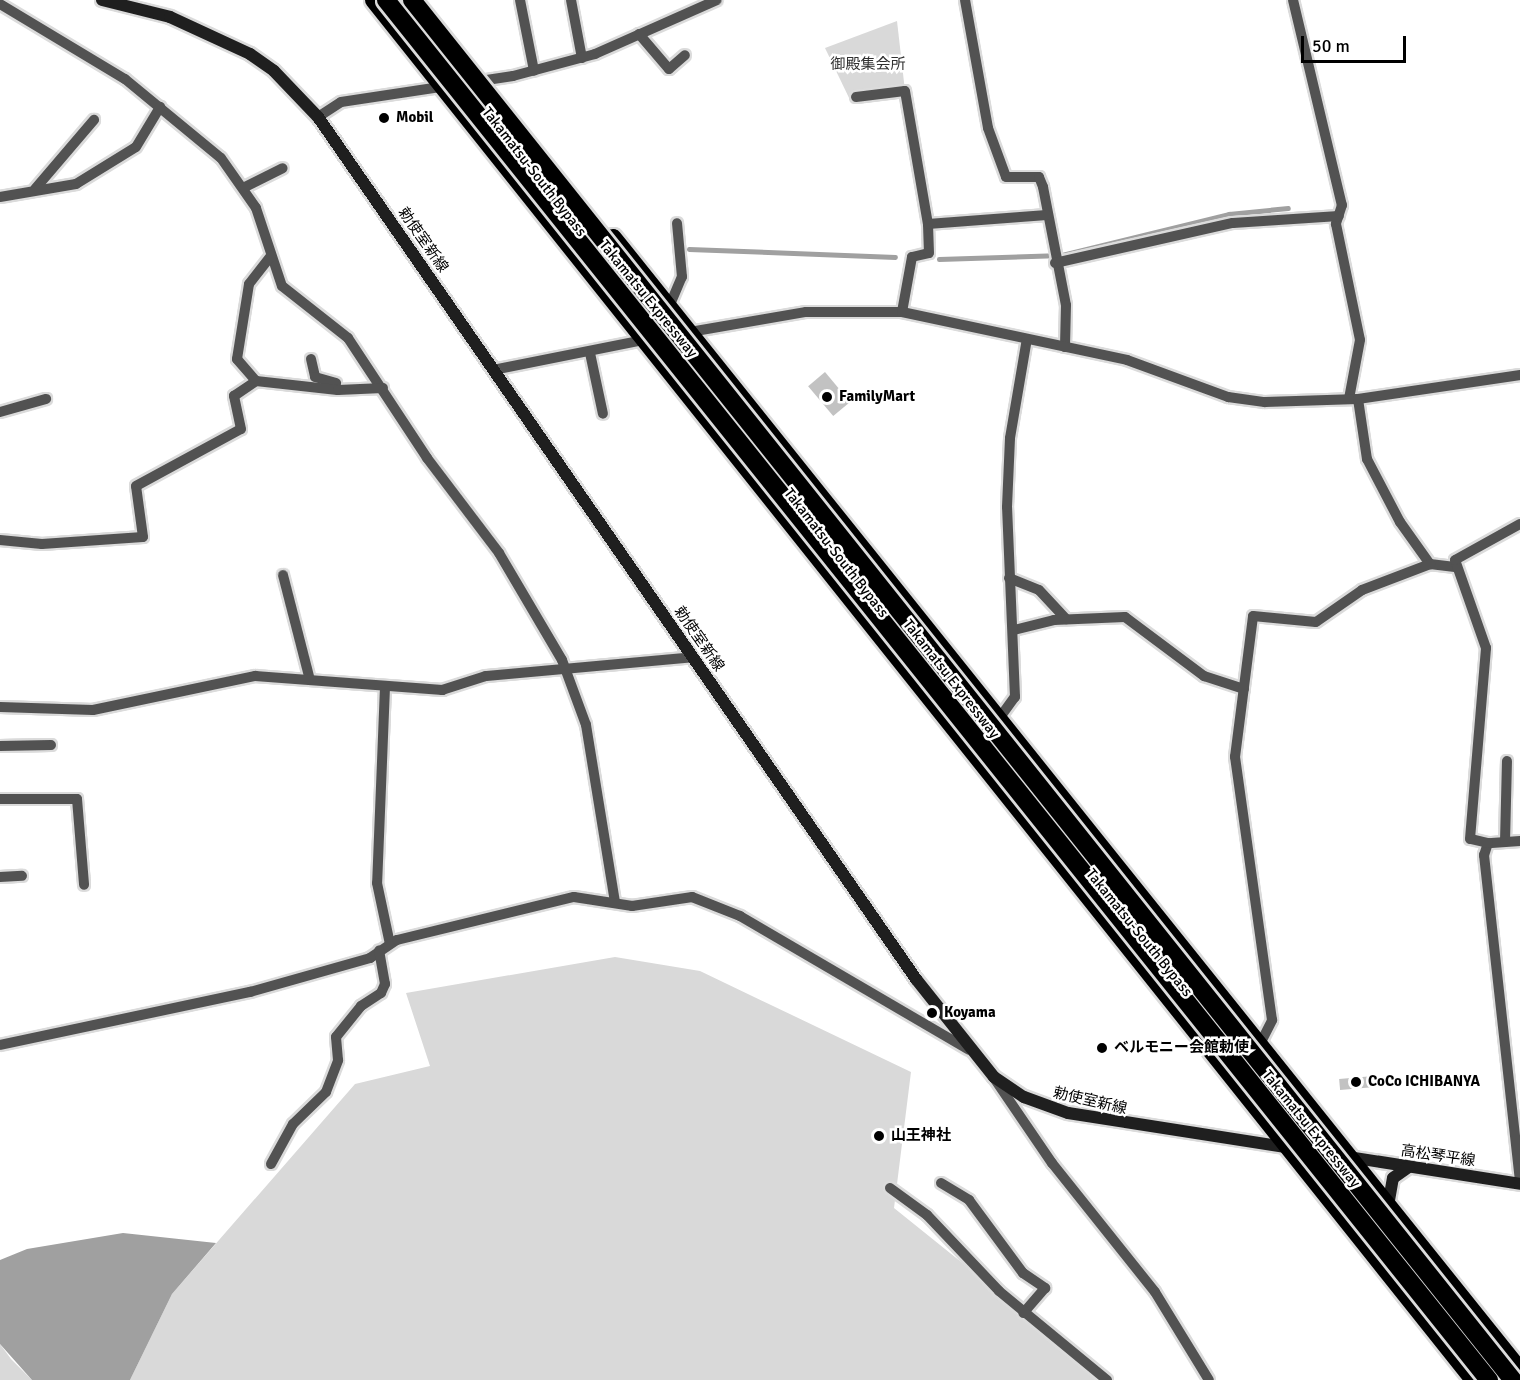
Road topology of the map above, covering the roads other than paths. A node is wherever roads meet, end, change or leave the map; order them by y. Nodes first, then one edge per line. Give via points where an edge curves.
1 (102, 0) edge
2 (374, 0) edge
3 (386, 0) edge
4 (412, 0) edge
5 (422, 0) edge
6 (520, 0) edge
7 (571, 0) edge
8 (716, 0) edge
9 (965, 0) edge
10 (1293, 0) edge
11 (0, 4) edge
12 (639, 34) junction
13 (685, 55) dead end
14 (582, 58) junction
15 (534, 71) junction
16 (486, 80) junction
17 (443, 86) junction
18 (856, 97) dead end
19 (160, 107) junction
20 (318, 117) junction
21 (94, 120) dead end
22 (283, 168) dead end
23 (245, 187) junction
24 (35, 189) junction
25 (0, 197) edge
26 (1047, 215) junction
27 (1338, 216) junction
28 (677, 223) dead end
29 (928, 224) junction
30 (271, 256) junction
31 (1054, 258) junction
32 (669, 307) junction
33 (902, 312) junction
34 (690, 332) junction
35 (1027, 339) junction
36 (644, 340) junction
37 (1065, 347) junction
38 (590, 353) junction
39 (311, 359) dead end
40 (494, 370) junction
41 (1520, 375) edge
42 (256, 381) junction
43 (380, 384) junction
44 (46, 399) dead end
45 (1354, 399) junction
46 (0, 412) edge
47 (603, 414) dead end
48 (1520, 524) edge
49 (0, 540) edge
50 (1430, 564) junction
51 (1455, 567) junction
52 (283, 576) dead end
53 (1010, 578) junction
54 (1066, 619) junction
55 (1014, 630) junction
56 (693, 657) junction
57 (566, 672) junction
58 (309, 676) junction
59 (385, 687) junction
60 (1244, 689) junction
61 (0, 707) edge
62 (998, 720) junction
63 (51, 745) dead end
64 (0, 746) edge
65 (1507, 761) dead end
66 (0, 799) edge
67 (1505, 842) junction
68 (1520, 842) edge
69 (1488, 843) junction
70 (22, 876) dead end
71 (0, 877) edge
72 (84, 885) dead end
73 (615, 902) junction
74 (390, 944) junction
75 (380, 951) junction
76 (1260, 1044) junction
77 (0, 1045) edge
78 (969, 1050) junction
79 (994, 1077) junction
80 (1290, 1149) junction
81 (1351, 1158) junction
82 (271, 1164) dead end
83 (1409, 1167) junction
84 (941, 1183) dead end
85 (1520, 1183) edge
86 (890, 1188) dead end
87 (1388, 1206) junction
88 (1023, 1312) junction
89 (1198, 1361) junction
90 (1520, 1371) edge
91 (1107, 1380) edge
92 (1201, 1380) edge
93 (1209, 1380) edge
94 (1473, 1380) edge
95 (1489, 1380) edge
96 (1513, 1380) edge

1 - 20 main road, 勅使室新線 via 170,17 250,54 296,91
2 - 17 highway, Takamatsu-South Bypass
3 - 95 highway, Takamatsu Expressway, bridge
4 - 96 highway, Takamatsu Expressway, bridge
5 - 16 highway, Takamatsu-South Bypass
6 - 15 street
7 - 14 street
8 - 12 street
9 - 26 street via 988,128 1006,177 1039,177
10 - 27 street via 1342,205
11 - 19 street via 116,73
12 - 13 street via 669,69
12 - 14 street
14 - 15 street
15 - 16 street
16 - 17 street
16 - 32 highway, Takamatsu-South Bypass
17 - 20 street via 341,102
17 - 36 highway, Takamatsu-South Bypass
18 - 29 street via 905,91
19 - 23 street via 221,158
19 - 24 street via 136,147 76,184
20 - 40 main road, 勅使室新線
21 - 24 street
22 - 23 street
23 - 30 street
24 - 25 street
26 - 29 street
26 - 31 street
27 - 31 street via 1233,223
27 - 45 street via 1360,340
28 - 32 street via 682,277
29 - 33 street via 929,253 912,257
30 - 42 street via 249,284 237,359
30 - 43 street via 289,294 348,338
31 - 37 street via 1066,305
32 - 34 highway, Takamatsu-South Bypass
33 - 34 street via 806,312
33 - 35 street
34 - 36 street
34 - 62 highway, Takamatsu-South Bypass
35 - 37 street
35 - 53 street via 1010,438
36 - 38 street
36 - 80 highway, Takamatsu-South Bypass
37 - 45 street via 1151,367 1243,400
38 - 40 street
38 - 47 street
39 - 43 street via 321,381
40 - 56 main road, 勅使室新線
41 - 45 street
42 - 43 street via 338,390
42 - 49 street via 234,396 241,429 136,486 143,537 42,544
43 - 57 street via 427,458 499,553
44 - 46 street
45 - 50 street via 1367,459
48 - 51 street via 1455,560
50 - 51 street
50 - 60 street via 1362,590 1316,622 1253,616
51 - 69 street via 1486,648 1474,731 1470,839
52 - 58 street
53 - 54 street via 1039,590
53 - 55 street
54 - 55 street
54 - 60 street via 1125,617 1204,676
55 - 62 street via 1016,696
56 - 57 street
56 - 78 main road, 勅使室新線
57 - 59 street via 486,676 442,690
57 - 73 street via 586,725
58 - 59 street
58 - 61 street via 255,676 93,710
59 - 74 street via 377,883
60 - 76 street via 1235,757 1272,1020
62 - 76 highway, Takamatsu-South Bypass
63 - 64 street
65 - 67 street
66 - 72 street via 77,799
67 - 68 street
67 - 69 street
69 - 85 street via 1484,855
70 - 71 street
73 - 74 street via 574,897
73 - 78 street via 632,906 692,897 716,904
74 - 75 street
75 - 77 street via 250,992
75 - 82 street via 386,984 381,993 361,1006 336,1037 338,1060 326,1092 293,1124
76 - 81 highway, Takamatsu-South Bypass
78 - 79 main road, 勅使室新線
79 - 80 main road, 勅使室新線 via 1024,1097 1068,1113
79 - 89 street via 1052,1163 1155,1292
80 - 81 main road, 勅使室新線
80 - 94 highway, Takamatsu-South Bypass
81 - 83 main road, 高松琴平線
81 - 87 highway, Takamatsu-South Bypass
83 - 85 main road, 高松琴平線
83 - 87 main road via 1394,1178
84 - 88 street via 969,1200 1012,1261 1045,1288
86 - 88 street via 927,1215
87 - 90 highway, Takamatsu-South Bypass
88 - 91 street
89 - 92 street
89 - 93 street

